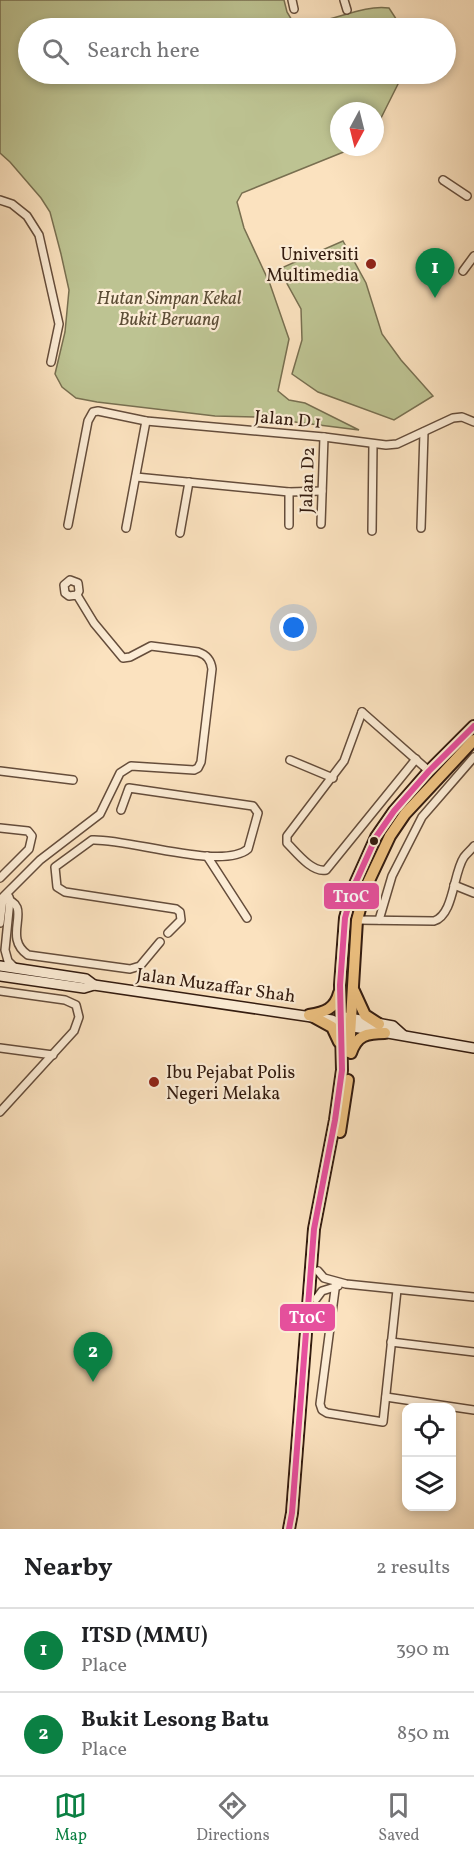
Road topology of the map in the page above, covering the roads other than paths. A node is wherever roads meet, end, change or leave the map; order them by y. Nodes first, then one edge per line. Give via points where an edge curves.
1 (292, 0) edge
2 (344, 0) edge
3 (294, 9) dead end
4 (347, 10) dead end
5 (443, 180) dead end
6 (467, 196) dead end
7 (0, 200) edge
8 (474, 256) edge
9 (463, 271) dead end
10 (51, 362) dead end
11 (146, 421) junction
12 (474, 422) edge
13 (424, 432) junction
14 (324, 437) junction
15 (373, 444) junction
16 (136, 477) junction
17 (189, 482) junction
18 (322, 491) junction
19 (289, 492) junction
20 (321, 524) dead end
21 (68, 525) dead end
22 (290, 525) dead end
23 (126, 528) dead end
24 (421, 528) dead end
25 (372, 531) dead end
26 (180, 533) dead end
27 (77, 595) dead end
28 (474, 726) edge
29 (397, 730) dead end
30 (392, 737) junction
31 (474, 740) edge
32 (474, 757) edge
33 (416, 759) junction
34 (290, 760) dead end
35 (0, 771) edge
36 (429, 771) junction
37 (333, 778) junction
38 (73, 780) dead end
39 (122, 810) dead end
40 (0, 828) edge
41 (67, 839) junction
42 (59, 844) junction
43 (474, 846) edge
44 (76, 850) junction
45 (27, 851) junction
46 (69, 856) junction
47 (207, 856) junction
48 (37, 862) junction
49 (0, 878) edge
50 (454, 885) junction
51 (474, 893) edge
52 (5, 898) edge
53 (247, 918) dead end
54 (357, 920) junction
55 (379, 920) junction
56 (0, 923) edge
57 (168, 933) dead end
58 (160, 942) dead end
59 (0, 966) edge
60 (15, 968) junction
61 (0, 976) edge
62 (352, 982) junction
63 (94, 985) junction
64 (340, 985) junction
65 (0, 991) edge
66 (309, 1016) junction
67 (343, 1021) junction
68 (382, 1028) junction
69 (0, 1048) edge
70 (474, 1048) edge
71 (52, 1055) junction
72 (345, 1058) junction
73 (0, 1100) edge
74 (10, 1102) junction
75 (0, 1112) edge
76 (318, 1271) junction
77 (336, 1285) junction
78 (397, 1290) junction
79 (474, 1297) edge
80 (316, 1299) junction
81 (391, 1342) junction
82 (474, 1352) edge
83 (386, 1397) junction
84 (474, 1410) edge
85 (289, 1529) edge
86 (296, 1529) edge

1 - 3 street
2 - 4 street
5 - 6 street
7 - 10 street via 27,216 39,235 59,324
8 - 9 street
11 - 14 street, Jalan D 1
11 - 16 street
11 - 21 street, Jalan D 1 via 93,412
12 - 13 street, Jalan D 1 via 458,417
13 - 15 street, Jalan D 1 via 398,444
13 - 24 street
14 - 15 street, Jalan D 1
14 - 18 street, Jalan D2
15 - 25 street
16 - 17 street
16 - 23 street
17 - 19 street
17 - 26 street
18 - 19 street
18 - 20 street, Jalan D2
19 - 22 street
27 - 41 street via 123,658 147,646 172,648 205,654 212,669 198,768 125,769 100,814
28 - 36 main road
29 - 30 street
30 - 33 street
30 - 37 street via 363,715
31 - 54 main road via 405,814 390,836 366,887
32 - 55 street via 422,817 392,876
33 - 36 street
33 - 37 street via 323,871 301,857 286,838
34 - 37 street
35 - 38 street
36 - 64 main road via 376,837 354,886 345,918
39 - 47 street via 129,788 257,808 248,849 232,856
40 - 45 street via 28,831 32,836
41 - 42 street
41 - 44 street
42 - 46 street
42 - 48 street
43 - 50 street via 463,858
44 - 46 street
44 - 47 street via 97,840
45 - 48 street
45 - 49 street
46 - 57 street via 55,867 57,887 71,894 176,909 181,920
47 - 53 street
48 - 52 street
50 - 51 street
50 - 55 street via 446,911 439,919
52 - 56 street
52 - 58 street via 18,909 16,941 28,954 130,969 140,966
52 - 60 street via 5,950
54 - 55 street
54 - 62 main road
59 - 60 main road, Jalan Muzaffar Shah
60 - 63 main road, Jalan Muzaffar Shah via 86,979
61 - 63 main road, Jalan Muzaffar Shah via 84,988
62 - 67 main road
62 - 68 main road via 362,1011
63 - 66 main road, Jalan Muzaffar Shah
64 - 66 main road via 333,1006
64 - 67 main road
65 - 71 street via 76,1005 78,1024
66 - 67 main road, Jalan Muzaffar Shah
66 - 72 main road via 334,1030
67 - 68 main road, Jalan Muzaffar Shah
67 - 72 main road
68 - 70 main road, Jalan Muzaffar Shah via 393,1026 404,1035
68 - 72 main road via 361,1036
69 - 71 street
71 - 74 street
72 - 76 main road via 345,1107 327,1192
72 - 85 main road via 314,1229
73 - 74 street
74 - 75 street
76 - 77 street
76 - 80 main road
77 - 78 street
77 - 80 street via 322,1291
77 - 83 street via 321,1410 383,1422
78 - 79 street
78 - 81 street
80 - 86 main road
81 - 82 street
81 - 83 street
83 - 84 street

